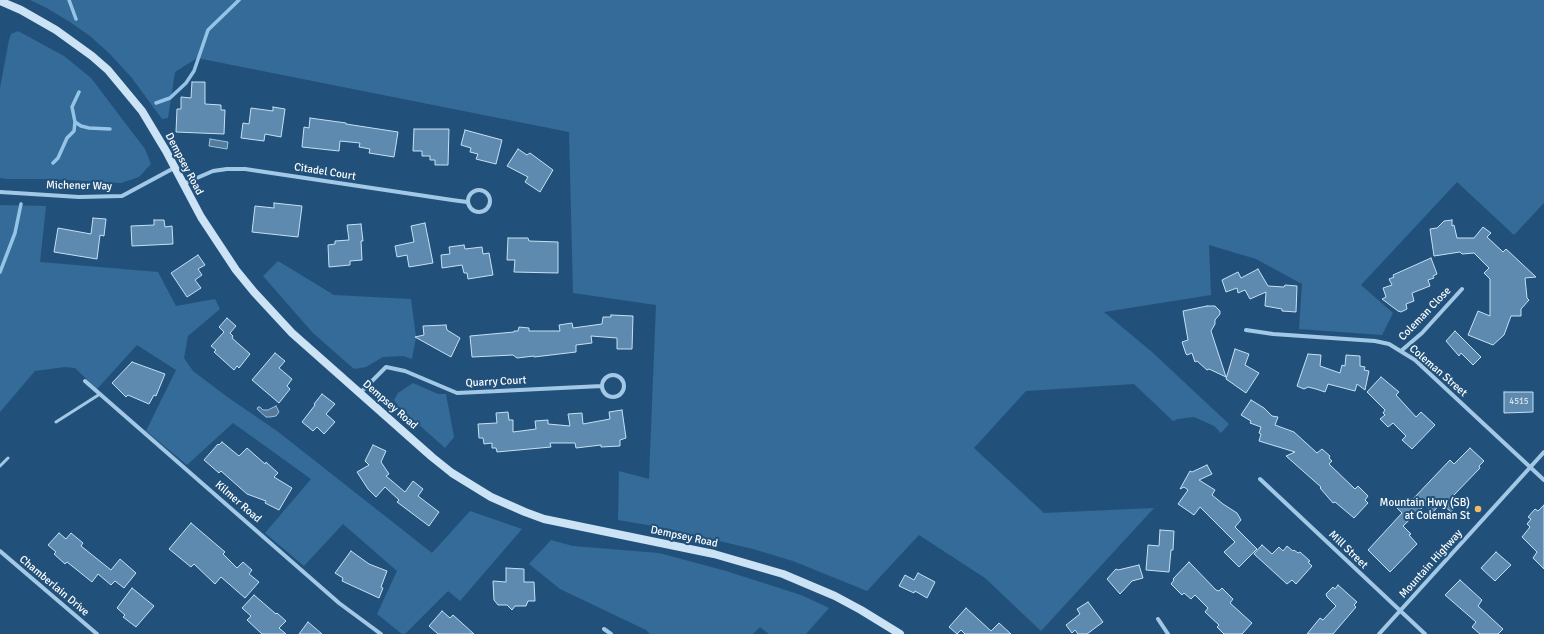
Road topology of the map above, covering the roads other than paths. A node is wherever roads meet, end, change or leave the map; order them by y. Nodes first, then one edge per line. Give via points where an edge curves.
1 (0, 1) edge
2 (174, 168) junction
3 (183, 184) junction
4 (0, 192) edge
5 (467, 202) junction
6 (1462, 289) dead end
7 (1246, 330) dead end
8 (1402, 351) junction
9 (85, 381) dead end
10 (602, 386) junction
11 (100, 394) junction
12 (360, 394) junction
13 (56, 422) dead end
14 (1544, 452) edge
15 (8, 458) dead end
16 (0, 466) edge
17 (1530, 468) junction
18 (1260, 479) dead end
19 (1544, 480) edge
20 (0, 551) edge
21 (1400, 611) junction
22 (1158, 619) dead end
23 (604, 629) dead end
24 (97, 634) edge
25 (382, 634) edge
26 (611, 634) edge
27 (900, 634) edge
28 (1168, 634) edge
29 (1379, 634) edge
30 (1425, 634) edge

1 - 2 street, Dempsey Road via 56,30 108,70 142,112
2 - 3 street, Dempsey Road
2 - 4 street, Michener Way via 122,196 79,197
3 - 5 street, Citadel Court via 213,171 245,170
3 - 12 street, Dempsey Road via 215,240 254,292 292,333
5 - 5 street via 470,209 477,212 485,211 490,202 489,195 480,190 473,191
6 - 8 street, Coleman Close
7 - 8 street, Coleman Street via 1375,341 1389,344
8 - 17 street, Coleman Street via 1415,360
9 - 11 street, Kilmer Road
10 - 10 street via 604,393 616,397 622,394 624,383 621,377 611,374 604,379
10 - 12 street, Quarry Court via 457,393 405,371 386,367
11 - 13 lane
11 - 25 street, Kilmer Road via 339,603
12 - 27 street, Dempsey Road via 452,473 506,504 544,519 714,554 783,574 835,596
14 - 17 street, Mountain Highway
15 - 16 lane
17 - 19 street, Coleman Street
17 - 21 street, Mountain Highway
18 - 21 street, Mill Street
20 - 24 street, Chamberlain Drive
21 - 29 street, Mountain Highway
21 - 30 street, Mill Street
22 - 28 street
23 - 26 street

